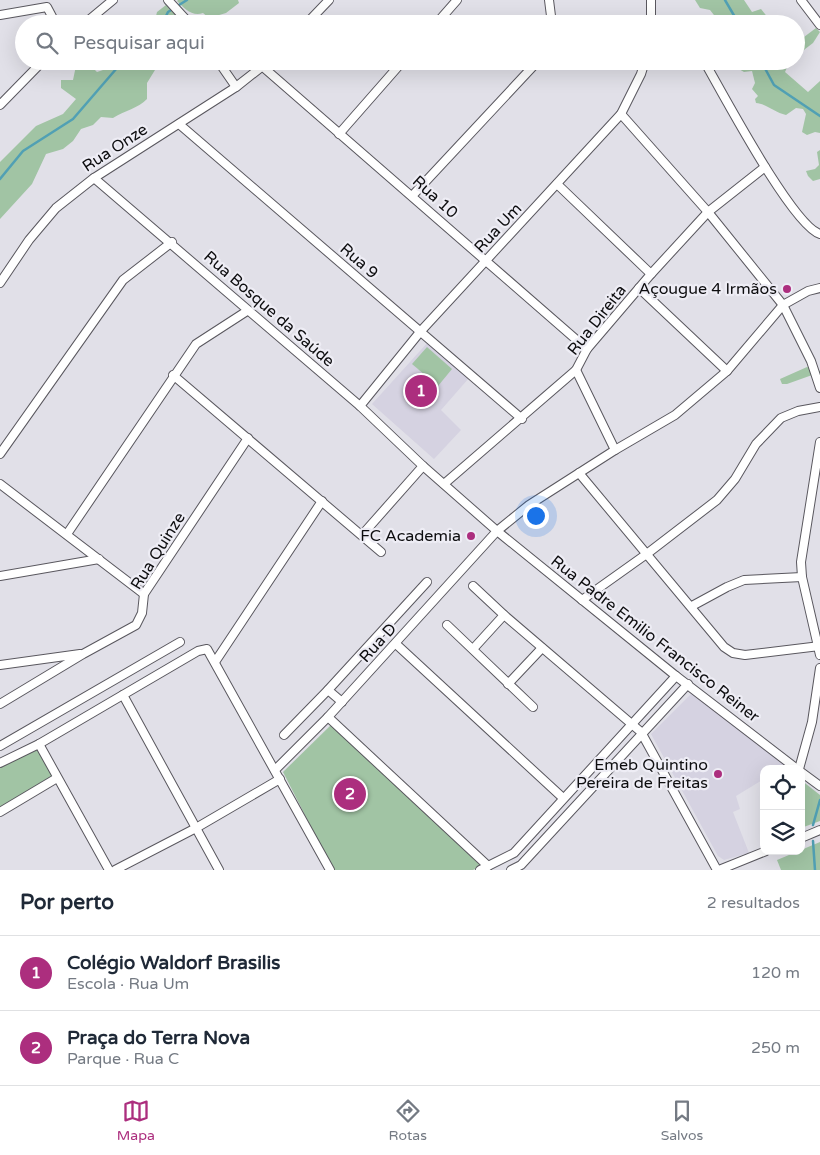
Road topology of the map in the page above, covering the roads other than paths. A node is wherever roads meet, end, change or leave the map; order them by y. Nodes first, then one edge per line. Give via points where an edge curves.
1 (113, 0) edge
2 (329, 0) edge
3 (457, 0) edge
4 (549, 0) edge
5 (650, 0) edge
6 (800, 0) edge
7 (169, 2) edge
8 (46, 3) edge
9 (52, 15) edge
10 (95, 15) edge
11 (182, 15) edge
12 (315, 15) edge
13 (444, 15) edge
14 (551, 15) edge
15 (651, 15) edge
16 (0, 16) edge
17 (820, 25) edge
18 (34, 70) edge
19 (224, 70) edge
20 (258, 70) edge
21 (272, 70) edge
22 (395, 70) edge
23 (530, 70) edge
24 (643, 70) edge
25 (709, 70) edge
26 (236, 88) junction
27 (0, 105) edge
28 (621, 114) junction
29 (179, 124) junction
30 (339, 134) junction
31 (765, 167) junction
32 (94, 178) junction
33 (557, 184) junction
34 (413, 196) junction
35 (708, 212) junction
36 (820, 234) edge
37 (172, 242) junction
38 (486, 262) junction
39 (651, 274) junction
40 (0, 283) edge
41 (639, 288) junction
42 (820, 288) edge
43 (783, 305) junction
44 (247, 311) junction
45 (420, 332) junction
46 (587, 349) junction
47 (576, 370) junction
48 (727, 371) junction
49 (173, 375) junction
50 (820, 388) edge
51 (360, 406) junction
52 (820, 407) edge
53 (522, 419) junction
54 (248, 438) junction
55 (820, 442) edge
56 (615, 450) junction
57 (0, 454) edge
58 (423, 466) junction
59 (579, 473) junction
60 (0, 484) edge
61 (444, 484) junction
62 (9, 492) junction
63 (0, 493) edge
64 (322, 500) junction
65 (497, 531) junction
66 (67, 534) junction
67 (362, 535) junction
68 (381, 552) dead end
69 (648, 553) junction
70 (99, 560) junction
71 (0, 576) edge
72 (802, 577) junction
73 (427, 582) dead end
74 (473, 586) dead end
75 (144, 594) junction
76 (582, 600) junction
77 (692, 606) junction
78 (504, 615) junction
79 (447, 625) dead end
80 (180, 642) dead end
81 (396, 644) junction
82 (819, 646) edge
83 (542, 648) junction
84 (473, 649) junction
85 (83, 654) junction
86 (820, 655) edge
87 (215, 662) junction
88 (0, 664) edge
89 (820, 668) edge
90 (676, 676) junction
91 (508, 684) junction
92 (688, 684) junction
93 (328, 690) junction
94 (123, 695) junction
95 (342, 702) junction
96 (0, 704) edge
97 (533, 707) dead end
98 (53, 715) junction
99 (328, 717) junction
100 (632, 726) junction
101 (62, 730) junction
102 (641, 732) junction
103 (284, 735) dead end
104 (39, 744) junction
105 (0, 746) edge
106 (0, 763) edge
107 (793, 765) edge
108 (799, 765) edge
109 (275, 770) junction
110 (805, 775) edge
111 (57, 778) junction
112 (280, 779) junction
113 (820, 786) edge
114 (563, 798) junction
115 (0, 812) edge
116 (196, 828) junction
117 (820, 830) edge
118 (805, 836) edge
119 (514, 853) junction
120 (760, 853) edge
121 (502, 860) junction
122 (488, 866) junction
123 (522, 867) edge
124 (109, 870) edge
125 (115, 870) edge
126 (219, 870) edge
127 (330, 870) edge
128 (480, 870) edge
129 (510, 870) edge
130 (718, 870) edge

1 - 10 street
2 - 12 street
3 - 13 street
4 - 14 street
5 - 15 street
6 - 17 street
7 - 11 street
8 - 9 street
8 - 16 street
18 - 27 street
19 - 26 street
20 - 26 street, Rua Onze
21 - 30 street, Rua 10
22 - 30 street
23 - 34 street
24 - 28 street, Rua Um
25 - 31 street
26 - 29 street, Rua Onze
28 - 33 street, Rua Um
28 - 35 street
29 - 32 street, Rua Onze
29 - 45 street, Rua 9
30 - 34 street, Rua 10
31 - 35 street, Rua Direita
31 - 36 street via 804,223
32 - 37 street, Rua Bosque da Saúde
32 - 40 street, Rua Onze via 56,208
33 - 38 street, Rua Um
33 - 39 street
34 - 38 street, Rua 10
35 - 39 street, Rua Direita
35 - 43 street
37 - 44 street, Rua Bosque da Saúde
37 - 57 street via 123,280
38 - 45 street, Rua Um
38 - 46 street, Rua 10
39 - 41 street, Rua Direita
41 - 46 street, Rua Direita
41 - 48 street
42 - 43 street
43 - 48 street, Rua D
43 - 50 street via 811,361
44 - 49 street via 196,344
44 - 51 street, Rua Bosque da Saúde
45 - 51 street, Rua Um
45 - 53 street, Rua 9
46 - 47 street, Rua Direita
47 - 53 street, Rua Direita
47 - 56 street
48 - 56 street, Rua D via 675,415
49 - 54 street
49 - 66 street
51 - 58 street, Rua Bosque da Saúde
52 - 69 street via 781,418 756,444 735,479 717,500
53 - 61 street, Rua Direita
54 - 64 street
54 - 75 street, Rua Quinze
55 - 72 street via 803,547
56 - 59 street, Rua D
58 - 61 street, Rua Bosque da Saúde
58 - 67 street
59 - 65 street, Rua D via 529,505
59 - 69 street
60 - 62 street
61 - 65 street, Rua Padre Emilio Francisco Reiner
62 - 63 street
62 - 66 street
64 - 67 street
64 - 87 street
65 - 76 street, Rua Padre Emilio Francisco Reiner
65 - 81 street, Rua D
66 - 70 street
67 - 68 street
69 - 76 street
69 - 77 street
70 - 71 street
70 - 75 street
72 - 77 street via 744,580
72 - 82 street
73 - 93 street
74 - 78 street
75 - 85 street, Rua Quinze via 142,613 136,625
76 - 90 street, Rua Padre Emilio Francisco Reiner
77 - 82 street via 724,647 733,653 745,655
78 - 83 street
78 - 84 street
79 - 84 street
80 - 98 street
81 - 95 street, Rua D
81 - 114 street
82 - 86 street
83 - 91 street
83 - 100 street
84 - 91 street
85 - 88 street
85 - 96 street, Rua Quinze
87 - 94 street via 207,649 198,651
87 - 109 street
89 - 108 street via 812,722
90 - 92 street, Rua Padre Emilio Francisco Reiner
90 - 100 street
91 - 97 street
92 - 102 street
92 - 107 street, Rua Padre Emilio Francisco Reiner
93 - 95 street
93 - 103 street
94 - 101 street
94 - 116 street
95 - 99 street, Rua D
98 - 101 street
98 - 105 street
99 - 109 street, Rua D
99 - 122 street
100 - 102 street
100 - 114 street
101 - 104 street
102 - 123 street
102 - 130 street
104 - 106 street
104 - 111 street
109 - 112 street
110 - 113 street
111 - 115 street
111 - 124 street
112 - 116 street
112 - 127 street
114 - 119 street
116 - 125 street
116 - 126 street
117 - 118 street
119 - 121 street
119 - 123 street
120 - 130 street
121 - 122 street
121 - 129 street
122 - 128 street
123 - 129 street

